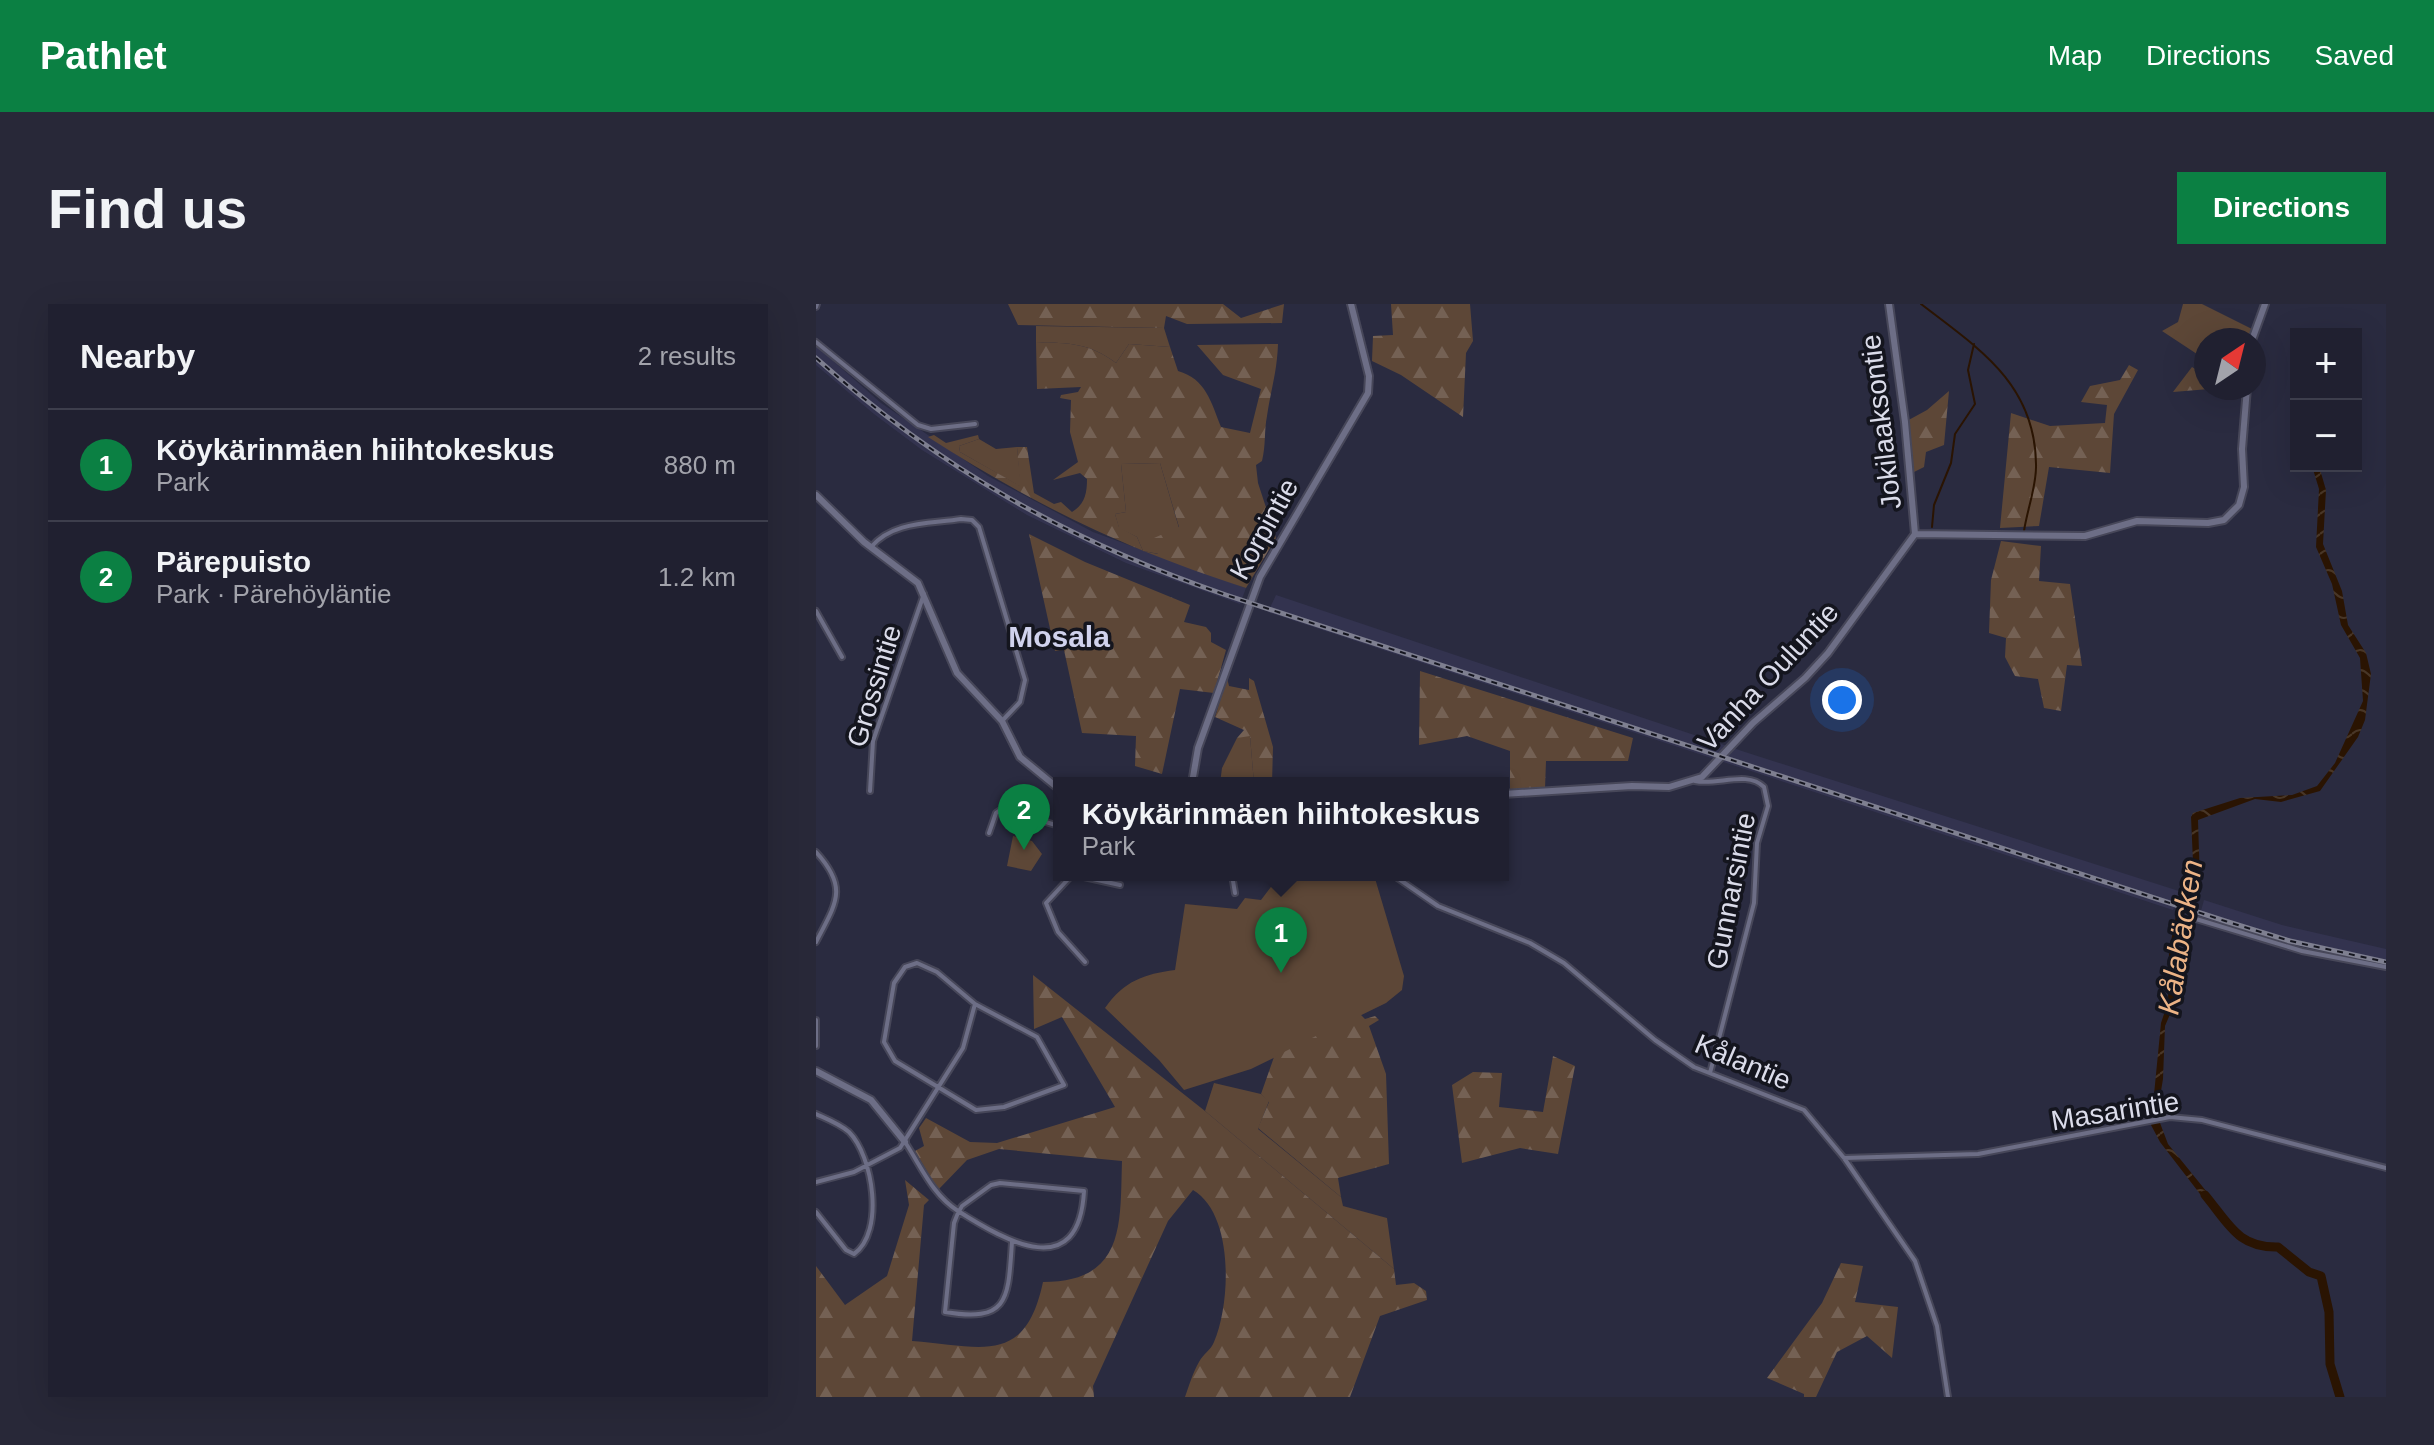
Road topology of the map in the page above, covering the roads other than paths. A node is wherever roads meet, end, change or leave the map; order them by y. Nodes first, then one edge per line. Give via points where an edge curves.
1 (1351, 304) edge
2 (1889, 304) edge
3 (2265, 304) edge
4 (2256, 328) edge
5 (816, 342) edge
6 (2246, 400) edge
7 (975, 424) dead end
8 (816, 495) edge
9 (1915, 534) junction
10 (871, 547) junction
11 (924, 594) junction
12 (816, 611) edge
13 (842, 657) dead end
14 (1002, 721) junction
15 (1193, 777) edge
16 (1694, 781) junction
17 (1053, 784) edge
18 (870, 791) dead end
19 (1509, 794) edge
20 (1053, 824) edge
21 (989, 833) dead end
22 (816, 852) edge
23 (1067, 881) edge
24 (1101, 881) edge
25 (1233, 881) edge
26 (1402, 881) edge
27 (1120, 885) dead end
28 (1235, 893) dead end
29 (2196, 919) dead end
30 (816, 942) edge
31 (1085, 962) dead end
32 (2386, 967) edge
33 (975, 1004) junction
34 (816, 1020) edge
35 (816, 1046) edge
36 (816, 1071) edge
37 (1710, 1073) junction
38 (938, 1090) junction
39 (816, 1114) edge
40 (905, 1142) junction
41 (1844, 1158) junction
42 (865, 1167) junction
43 (2386, 1168) edge
44 (818, 1182) edge
45 (816, 1190) edge
46 (958, 1211) junction
47 (816, 1212) edge
48 (1012, 1242) junction
49 (1948, 1397) edge

1 - 15 street, Korpintie via 1369,376 1368,393 1260,577 1198,748
2 - 9 street, Jokilaaksontie
3 - 4 street
5 - 7 street via 918,425 931,429
6 - 9 street via 2244,487 2239,505 2224,520 2137,521 2085,536
8 - 10 street
9 - 16 street, Vanha Ouluntie via 1820,662 1753,723 1714,768
10 - 11 street via 907,572
10 - 14 street via 896,528 961,519 979,527 1025,680 1023,696
11 - 14 street via 957,673
11 - 18 street, Grossintie via 873,741
12 - 13 street
14 - 17 street via 1020,757
16 - 19 street, Vanha Ouluntie via 1669,787
16 - 37 street, Gunnarsintie via 1751,779 1764,787 1768,806 1757,843 1754,903
20 - 21 street via 1002,809
22 - 30 street via 838,886
23 - 31 street via 1046,903 1058,932
24 - 27 street
25 - 28 street
26 - 37 street, Kålantie via 1438,906 1530,943 1564,963 1655,1040
29 - 32 street via 2302,951
33 - 38 street via 965,1043
33 - 38 street via 924,965 905,967 894,983 887,1049 895,1061
33 - 38 street via 1037,1037 1064,1085 983,1111
34 - 35 street
36 - 40 street via 871,1100
37 - 41 street, Kålantie via 1804,1110
38 - 40 street
39 - 42 street via 849,1132
40 - 42 street
40 - 46 street via 929,1183
41 - 43 street, Masarintie via 1978,1154 2170,1117 2202,1120
41 - 49 street, Kålantie via 1915,1261 1937,1326
42 - 44 street
42 - 47 street via 874,1209 857,1253 846,1250
44 - 45 street
46 - 48 street
46 - 48 street via 945,1312 980,1316 1003,1303
46 - 48 street via 1000,1183 1084,1191 1080,1223 1069,1240 1051,1246

